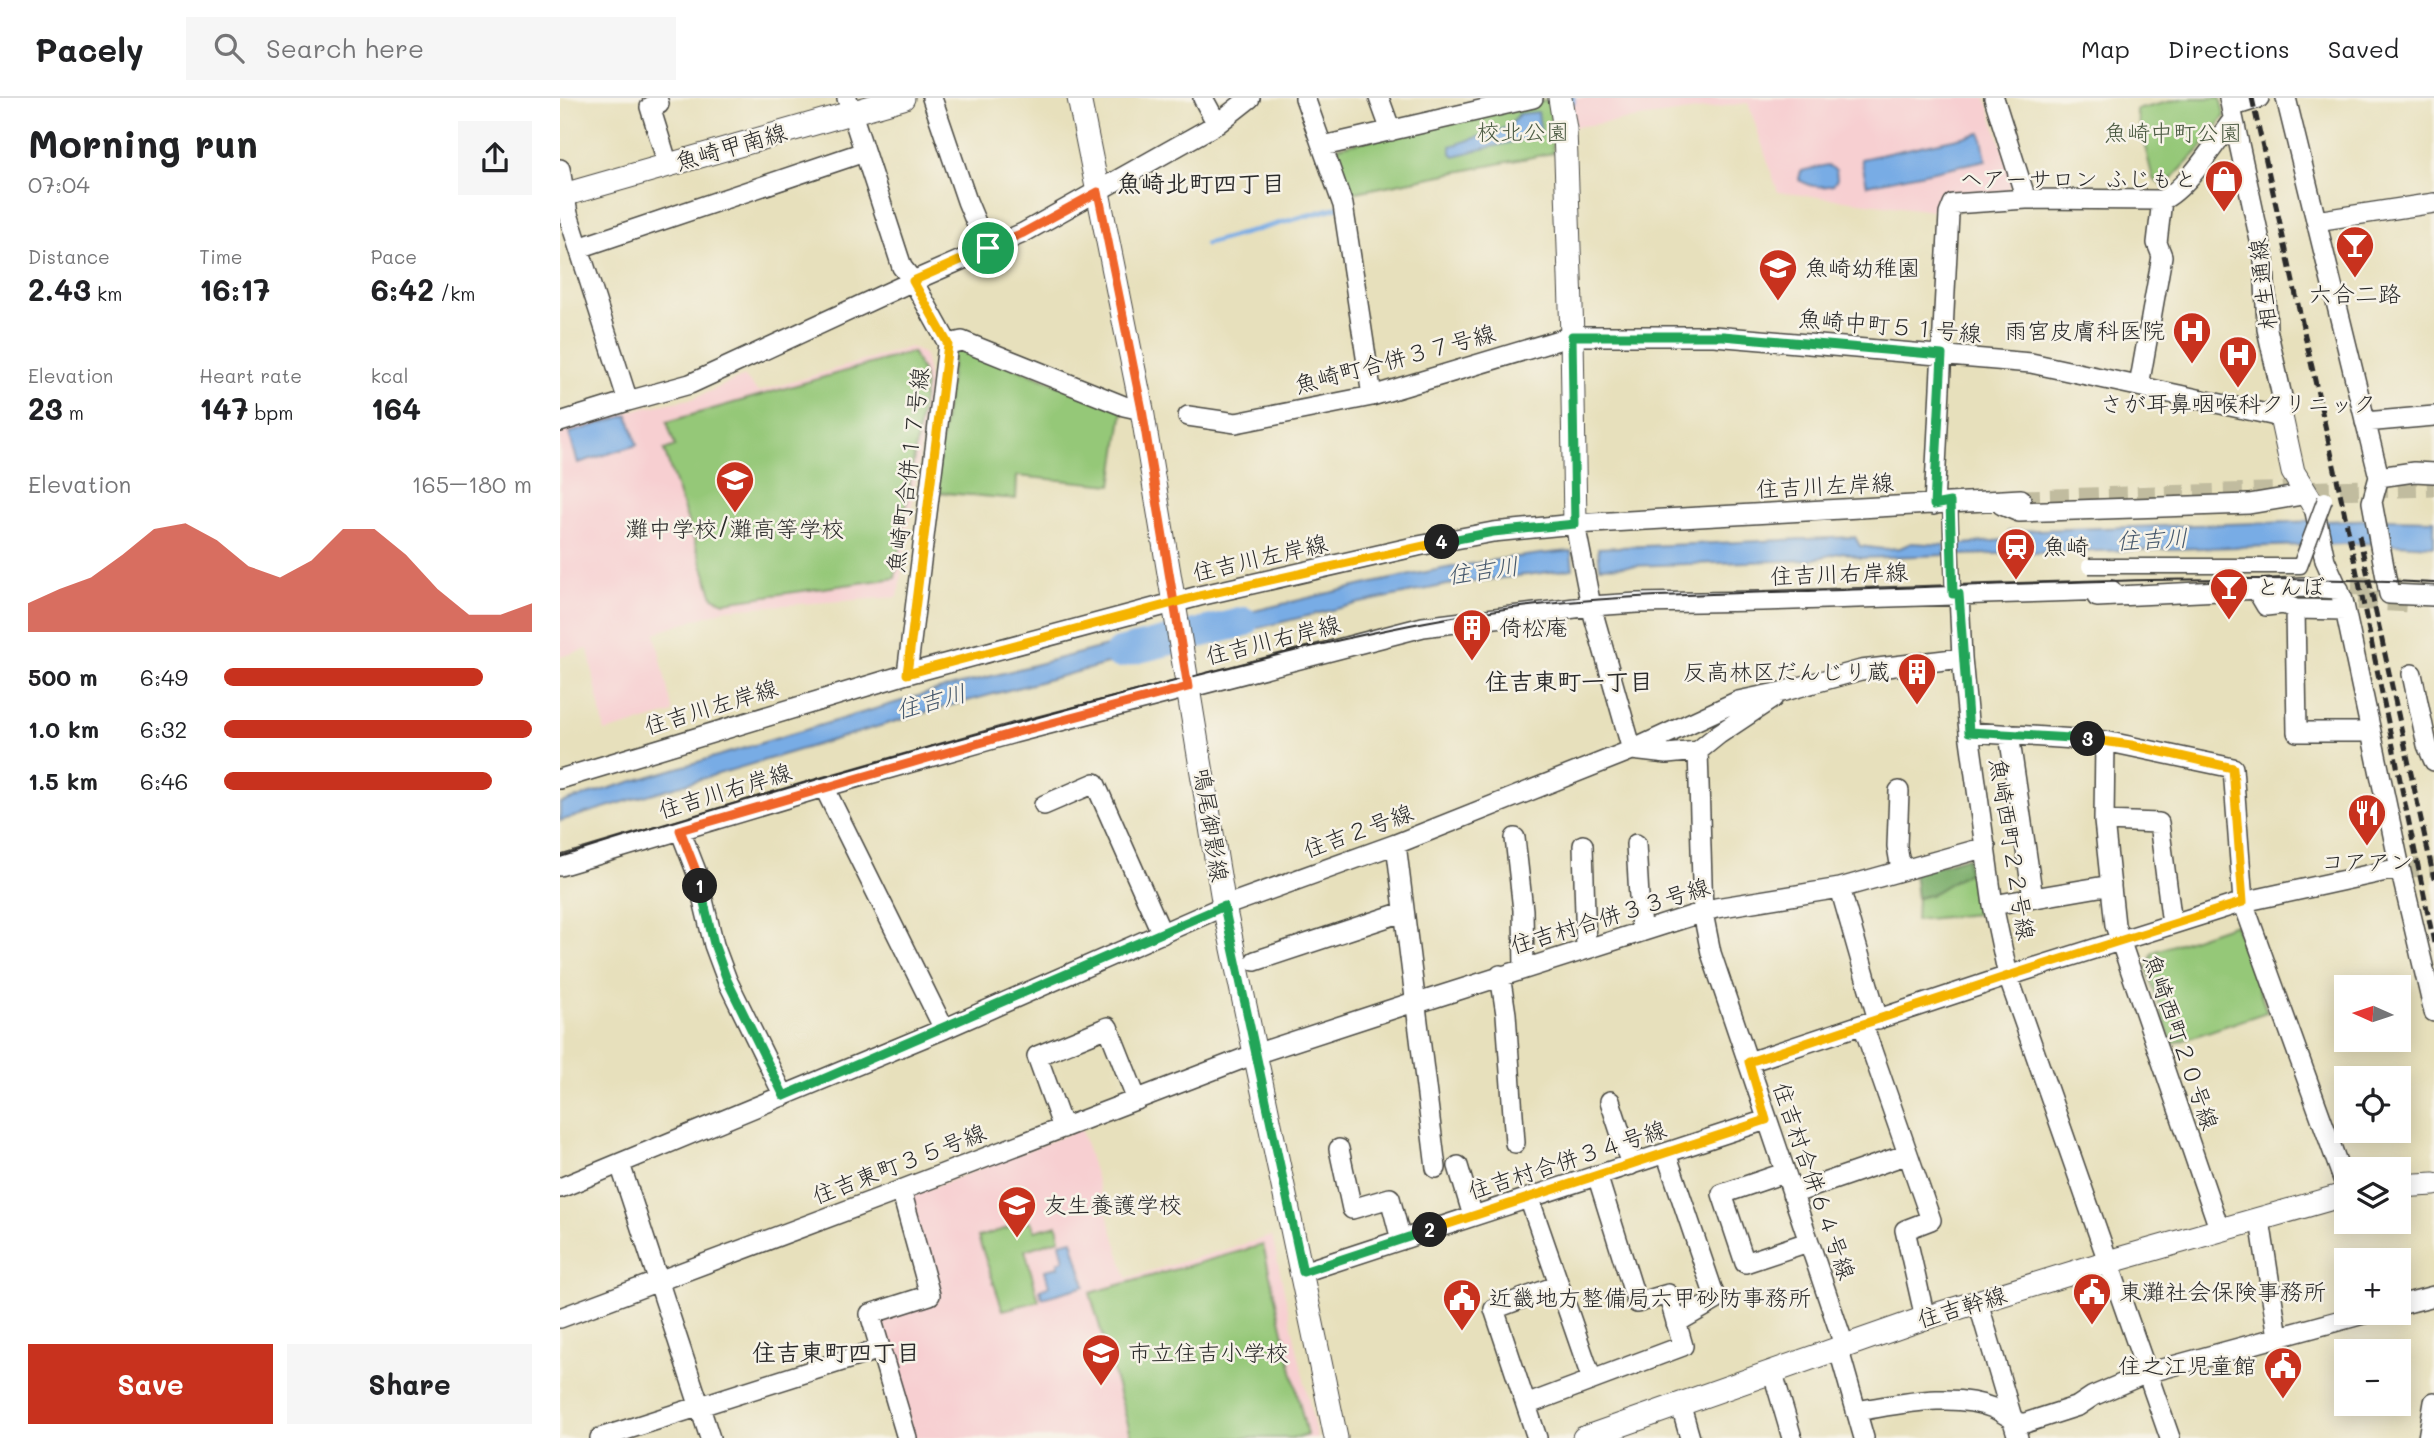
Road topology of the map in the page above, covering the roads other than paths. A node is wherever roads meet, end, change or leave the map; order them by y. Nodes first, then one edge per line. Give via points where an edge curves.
1 (657, 98) edge
2 (903, 98) edge
3 (933, 98) edge
4 (1079, 98) edge
5 (1202, 98) edge
6 (1250, 98) edge
7 (1305, 98) edge
8 (1379, 98) edge
9 (1533, 98) edge
10 (1560, 98) edge
11 (1994, 98) edge
12 (2259, 98) edge
13 (2287, 98) edge
14 (1475, 104) edge
15 (849, 105) edge
16 (2231, 108) edge
17 (1217, 124) junction
18 (1391, 131) junction
19 (1323, 146) junction
20 (864, 152) junction
21 (668, 165) junction
22 (560, 169) edge
23 (1098, 192) junction
24 (562, 195) edge
25 (2026, 199) junction
26 (2162, 200) junction
27 (2434, 203) edge
28 (2316, 220) junction
29 (579, 248) junction
30 (988, 248) junction
31 (913, 281) junction
32 (1572, 336) junction
33 (948, 344) junction
34 (1942, 355) junction
35 (2139, 386) junction
36 (1372, 396) junction
37 (628, 401) junction
38 (1142, 410) junction
39 (1188, 416) dead end
40 (2434, 416) edge
41 (2281, 417) junction
42 (560, 422) edge
43 (2365, 422) junction
44 (2434, 473) edge
45 (2379, 477) junction
46 (2021, 499) tunnel mouth
47 (2316, 500) junction
48 (1991, 501) junction
49 (1942, 504) junction
50 (1575, 524) junction
51 (2090, 566) dead end
52 (2256, 589) junction
53 (2339, 589) junction
54 (2111, 590) dead end
55 (1963, 594) junction
56 (2434, 596) edge
57 (1175, 604) junction
58 (2293, 604) junction
59 (1591, 606) junction
60 (2345, 610) junction
61 (1962, 659) junction
62 (907, 674) junction
63 (2412, 674) dead end
64 (1188, 687) junction
65 (1781, 692) junction
66 (1969, 732) junction
67 (2371, 732) junction
68 (2009, 734) junction
69 (2105, 741) junction
70 (1632, 750) junction
71 (1698, 751) junction
72 (2434, 761) edge
73 (560, 779) edge
74 (824, 787) junction
75 (1899, 790) dead end
76 (1044, 805) dead end
77 (2104, 821) junction
78 (680, 830) junction
79 (1515, 838) dead end
80 (1396, 844) junction
81 (1636, 844) dead end
82 (1583, 845) dead end
83 (1986, 847) junction
84 (560, 866) edge
85 (2400, 868) junction
86 (1901, 870) junction
87 (2111, 885) junction
88 (1840, 888) junction
89 (2033, 898) junction
90 (2243, 902) junction
91 (1993, 905) junction
92 (1224, 906) junction
93 (1404, 912) junction
94 (1703, 912) junction
95 (2172, 924) junction
96 (1641, 932) junction
97 (1162, 934) junction
98 (2120, 941) junction
99 (1586, 949) junction
100 (1255, 961) dead end
101 (1524, 968) junction
102 (1500, 975) junction
103 (2008, 976) junction
104 (1414, 1002) junction
105 (2434, 1012) edge
106 (1870, 1022) junction
107 (944, 1029) junction
108 (1255, 1055) junction
109 (1749, 1062) junction
110 (784, 1096) junction
111 (1136, 1100) junction
112 (1610, 1101) dead end
113 (1766, 1120) junction
114 (1063, 1128) junction
115 (1515, 1143) dead end
116 (1339, 1149) dead end
117 (1666, 1153) junction
118 (1908, 1154) junction
119 (2334, 1157) edge
120 (620, 1164) junction
121 (1631, 1164) junction
122 (1458, 1166) dead end
123 (1436, 1168) dead end
124 (1784, 1172) junction
125 (1597, 1175) junction
126 (2434, 1184) edge
127 (2411, 1185) edge
128 (560, 1188) edge
129 (901, 1190) junction
130 (1792, 1194) junction
131 (2334, 1196) edge
132 (1530, 1198) junction
133 (1473, 1216) junction
134 (2260, 1220) junction
135 (2220, 1231) junction
136 (1401, 1240) junction
137 (1808, 1242) junction
138 (2108, 1262) junction
139 (1303, 1272) junction
140 (660, 1281) junction
141 (1559, 1285) junction
142 (2434, 1296) edge
143 (2411, 1302) edge
144 (1978, 1303) junction
145 (560, 1318) edge
146 (1925, 1318) junction
147 (2334, 1322) edge
148 (1676, 1323) junction
149 (2278, 1337) junction
150 (1841, 1346) junction
151 (880, 1349) junction
152 (1772, 1370) junction
153 (2147, 1373) junction
154 (1592, 1380) junction
155 (2434, 1402) edge
156 (1680, 1403) junction
157 (1526, 1405) junction
158 (700, 1407) junction
159 (1856, 1411) junction
160 (2016, 1429) edge
161 (1594, 1436) edge
162 (603, 1438) edge
163 (710, 1438) edge
164 (907, 1438) edge
165 (1336, 1438) edge
166 (1537, 1438) edge
167 (1690, 1438) edge
168 (1792, 1438) edge
169 (1864, 1438) edge
170 (2170, 1438) edge
171 (2428, 1438) edge

1 - 21 street via 659,104 650,107
2 - 15 street, 魚崎甲南線
3 - 30 street via 967,201
4 - 23 street
5 - 17 street
6 - 17 street
7 - 19 street
8 - 18 street
9 - 14 street
10 - 32 street
11 - 25 street
12 - 16 street
13 - 28 street
14 - 18 street
15 - 20 street, 魚崎町合併１７号線
15 - 21 street, 魚崎甲南線
16 - 26 street via 2186,180
16 - 41 street, 相生通線 via 2264,259 2267,329 2283,401
17 - 23 street
18 - 19 street
19 - 36 street via 1343,205
20 - 29 street
20 - 31 street, 魚崎町合併１７号線 via 902,267
21 - 24 street, 魚崎甲南線
22 - 24 street
23 - 30 street
23 - 38 street
24 - 29 street
25 - 26 street
25 - 34 street via 1953,204
26 - 35 street via 2157,243 2162,256
27 - 28 street
28 - 43 street
29 - 37 street
30 - 31 street
31 - 33 street, 魚崎町合併１７号線
31 - 37 street via 690,384
32 - 34 street, 魚崎中町５１号線 via 1723,336
32 - 36 street, 魚崎町合併３７号線
32 - 50 street
33 - 38 street via 962,341 1124,407
33 - 62 street, 魚崎町合併１７号線
34 - 35 street, 魚崎中町５１号線 via 2031,363
34 - 49 street
35 - 41 street, 魚崎中町５１号線
36 - 39 street, 魚崎町合併３７号線 via 1236,423
37 - 42 street
38 - 57 street
40 - 43 street
41 - 47 street, 相生通線 via 2293,472
43 - 45 street
44 - 45 street
45 - 56 street via 2372,502 2389,594
46 - 48 street, 住吉川左岸線
47 - 48 street, 住吉川左岸線 via 2020,512
47 - 51 street, bridge via 2300,566
47 - 53 street, bridge via 2325,560
48 - 49 street, 住吉川左岸線
49 - 50 street, 住吉川左岸線
49 - 55 street
50 - 57 street, 住吉川左岸線 via 1418,546
50 - 59 street
52 - 53 street, 住吉川右岸線
52 - 55 street, 住吉川右岸線 via 2010,601
52 - 58 street via 2266,606
53 - 60 street
54 - 55 street, 住吉川右岸線
55 - 59 street, 住吉川右岸線
55 - 61 street, 魚崎西町２２号線
57 - 62 street, 住吉川左岸線
57 - 64 street, 鳴尾御影線
58 - 60 street
58 - 67 street via 2297,732
59 - 64 street, 住吉川右岸線 via 1423,627
59 - 70 street
60 - 67 street
61 - 65 street, 住吉２号線 via 1861,670
61 - 66 street, 魚崎西町２２号線
62 - 73 street, 住吉川左岸線
63 - 72 street
64 - 74 street, 住吉川右岸線
64 - 92 street, 鳴尾御影線
65 - 70 street, 住吉２号線 via 1738,701
65 - 71 street
66 - 68 street
66 - 83 street, 魚崎西町２２号線
67 - 85 street
68 - 69 street
68 - 89 street
69 - 77 street, 魚崎西町２０号線
69 - 90 street via 2233,768
70 - 71 street
70 - 80 street, 住吉２号線
71 - 94 street, 住吉村合併６４号線
74 - 78 street, 住吉川右岸線
74 - 107 street
75 - 86 street via 1896,846
76 - 97 street via 1095,783
77 - 87 street, 魚崎西町２０号線
77 - 95 street via 2159,823
78 - 84 street, 住吉川右岸線
78 - 110 street via 723,968
79 - 101 street
80 - 92 street, 住吉２号線
80 - 93 street
81 - 96 street
82 - 99 street
83 - 86 street, 住吉村合併３３号線
83 - 91 street, 魚崎西町２２号線
85 - 90 street
85 - 105 street
86 - 88 street, 住吉村合併３３号線
87 - 89 street
87 - 98 street, 魚崎西町２０号線
88 - 94 street, 住吉村合併３３号線
88 - 106 street
89 - 91 street
90 - 95 street
90 - 119 street
91 - 103 street, 魚崎西町２２号線
92 - 97 street, 住吉２号線
92 - 108 street, 鳴尾御影線
93 - 100 street
93 - 104 street
94 - 96 street, 住吉村合併３３号線
94 - 109 street, 住吉村合併６４号線 via 1711,953
95 - 98 street
96 - 99 street, 住吉村合併３３号線
97 - 107 street, 住吉２号線
98 - 103 street
98 - 135 street, 魚崎西町２０号線
99 - 101 street, 住吉村合併３３号線
101 - 102 street, 住吉村合併３３号線
102 - 104 street, 住吉村合併３３号線
102 - 115 street
103 - 106 street
103 - 138 street, 魚崎西町２２号線
104 - 108 street, 住吉村合併３３号線
104 - 123 street
106 - 109 street
106 - 118 street
107 - 110 street, 住吉２号線
108 - 111 street, 住吉東町３５号線
108 - 139 street, 鳴尾御影線
109 - 113 street, 住吉村合併６４号線
110 - 120 street, 住吉２号線
111 - 114 street, 住吉東町３５号線
111 - 114 street via 1108,1027 1037,1056
112 - 121 street
113 - 117 street, 住吉村合併３４号線
113 - 124 street, 住吉村合併６４号線
114 - 129 street, 住吉東町３５号線
116 - 136 street via 1352,1209 1390,1198
117 - 121 street, 住吉村合併３４号線
117 - 148 street via 1716,1300
118 - 130 street
118 - 146 street via 1931,1220 1905,1230
120 - 128 street, 住吉２号線
120 - 140 street
121 - 125 street, 住吉村合併３４号線
122 - 133 street
124 - 130 street, 住吉村合併６４号線
124 - 137 street via 1722,1194 1745,1263
125 - 132 street, 住吉村合併３４号線
125 - 148 street via 1637,1303 1668,1294
126 - 127 street
129 - 140 street, 住吉東町３５号線
129 - 151 street via 930,1295 870,1314
130 - 137 street, 住吉村合併６４号線
131 - 134 street, 住吉幹線
132 - 133 street, 住吉村合併３４号線
132 - 141 street
133 - 136 street, 住吉村合併３４号線
134 - 135 street, 住吉幹線
134 - 149 street
135 - 138 street, 住吉幹線
136 - 139 street, 住吉村合併３４号線
137 - 150 street, 住吉村合併６４号線
138 - 144 street, 住吉幹線
138 - 153 street, 魚崎西町２２号線
139 - 165 street, 鳴尾御影線
140 - 145 street, 住吉東町３５号線
140 - 158 street
141 - 154 street
141 - 157 street via 1494,1309
142 - 143 street
144 - 146 street, 住吉幹線
144 - 160 street
146 - 150 street, 住吉幹線
147 - 149 street
148 - 154 street via 1683,1346
149 - 153 street
150 - 152 street, 住吉幹線
150 - 159 street, 住吉村合併６４号線
151 - 158 street
151 - 164 street
152 - 156 street, 住吉幹線
152 - 168 street
153 - 160 street
153 - 170 street, 魚崎西町２２号線
154 - 157 street
155 - 171 street
156 - 161 street, 住吉幹線
156 - 167 street
157 - 166 street
158 - 162 street
158 - 163 street
159 - 160 street via 1955,1400 1993,1408
159 - 169 street, 住吉村合併６４号線

